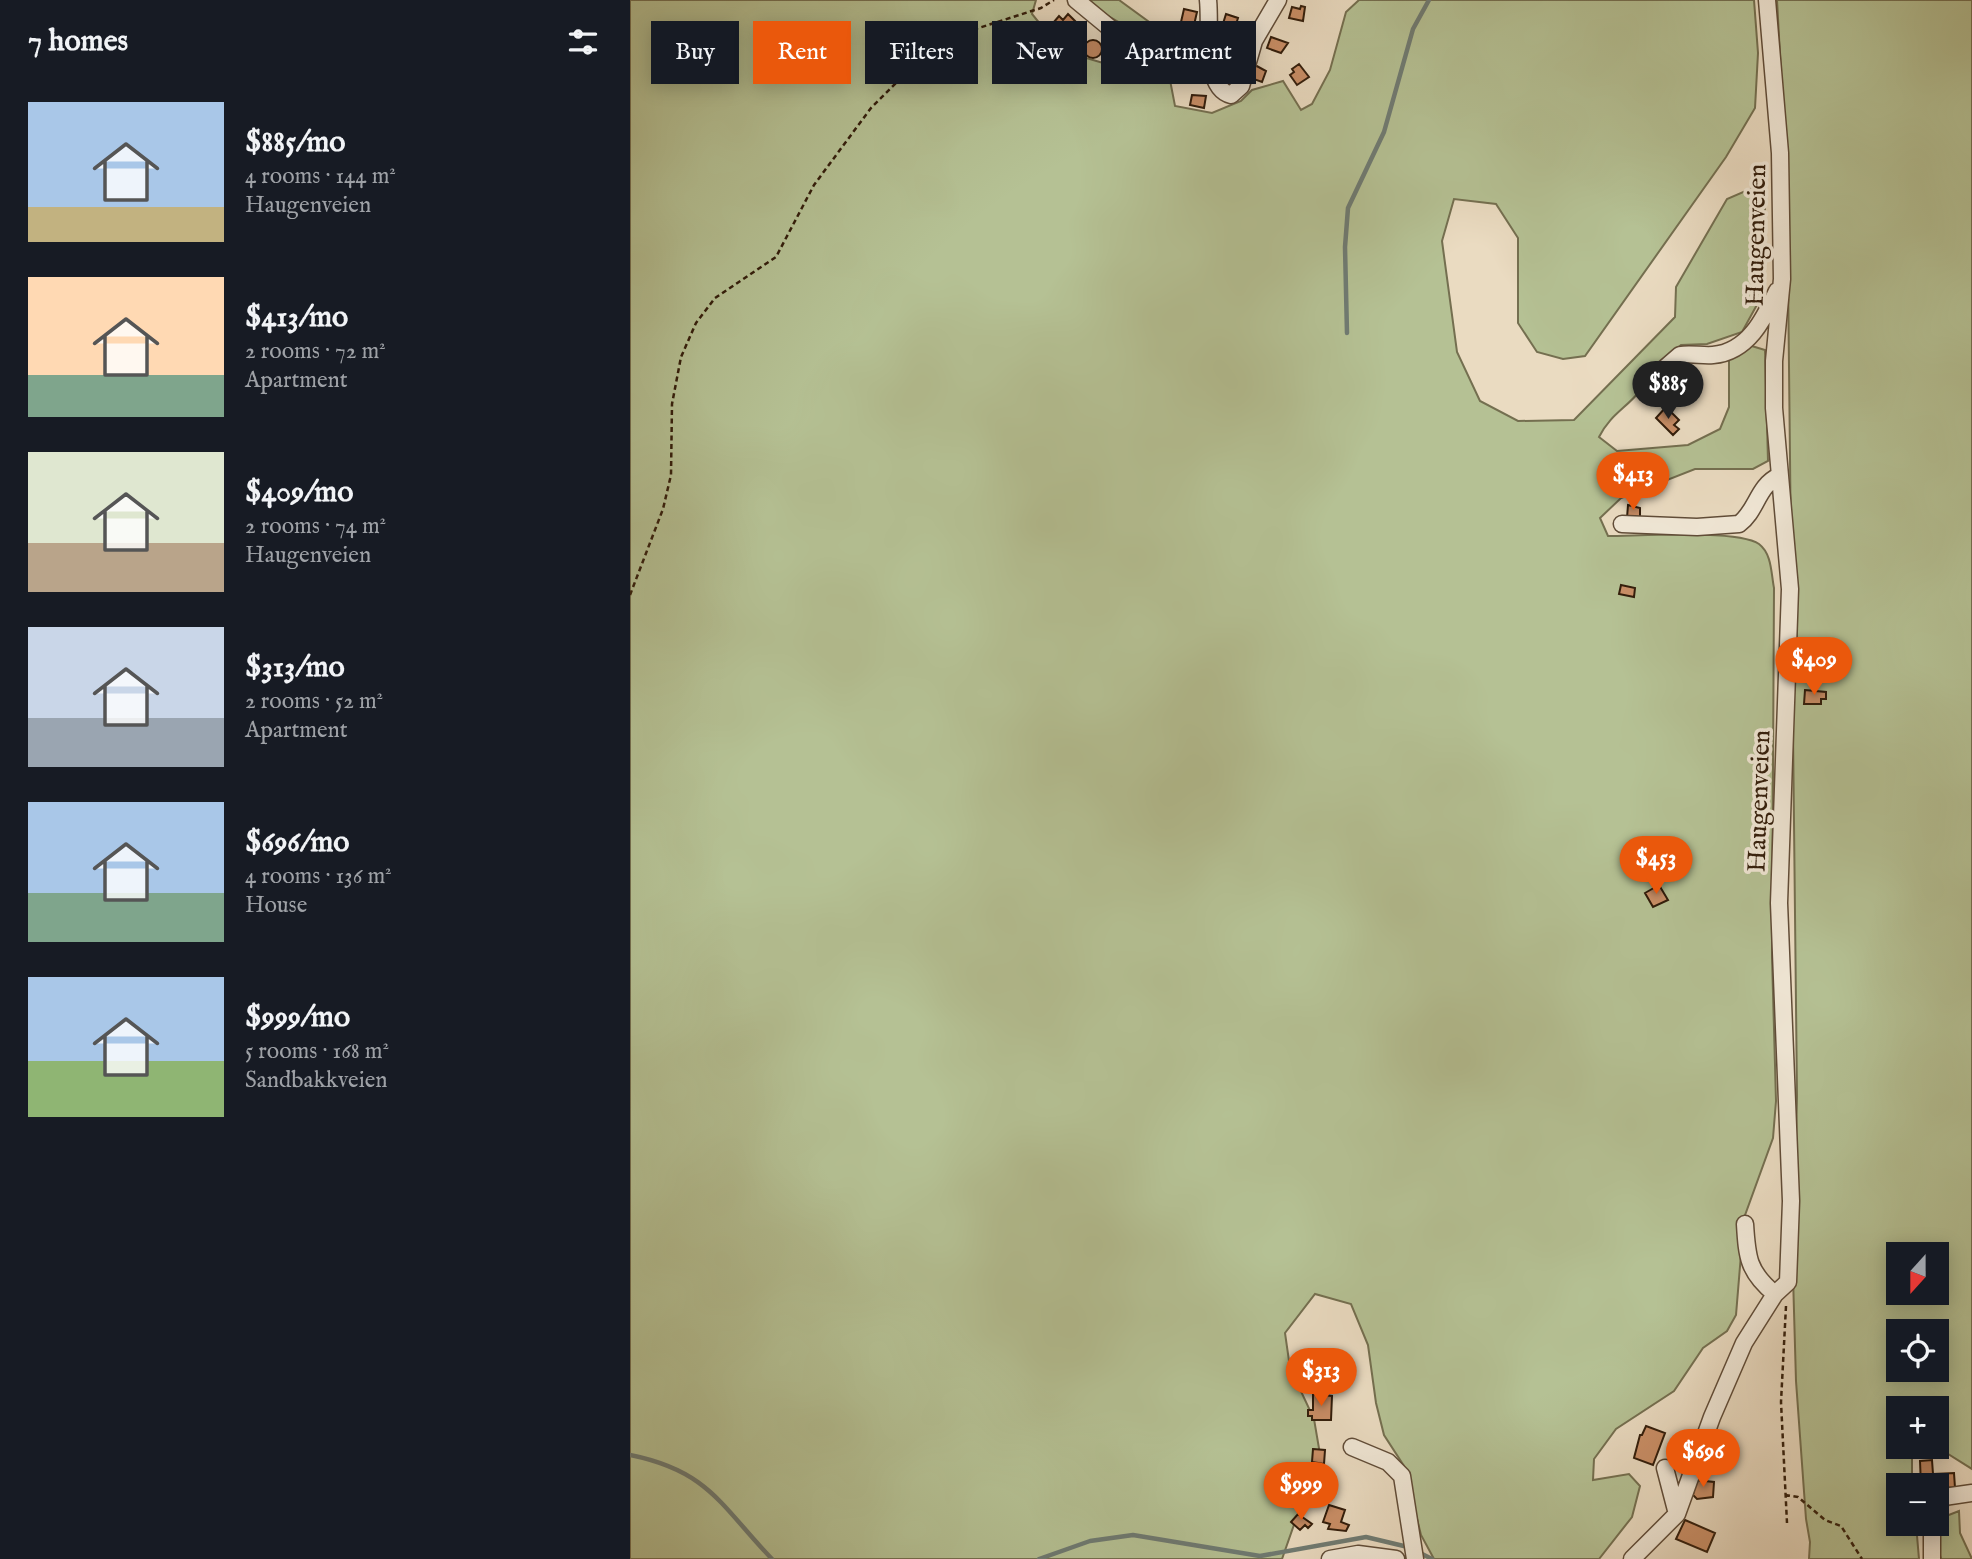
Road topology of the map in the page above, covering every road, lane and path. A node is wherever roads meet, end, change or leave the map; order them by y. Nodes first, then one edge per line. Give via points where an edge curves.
1 (1054, 0) edge
2 (1076, 0) edge
3 (1208, 0) edge
4 (1278, 0) edge
5 (1767, 0) edge
6 (1101, 21) edge
7 (1782, 279) junction
8 (1657, 387) dead end
9 (1779, 476) junction
10 (1622, 524) dead end
11 (630, 596) edge
12 (1745, 1224) dead end
13 (1788, 1282) junction
14 (1775, 1294) junction
15 (1352, 1447) dead end
16 (1665, 1468) dead end
17 (1972, 1493) edge
18 (1784, 1496) junction
19 (1949, 1496) edge
20 (1677, 1514) junction
21 (1787, 1523) dead end
22 (1932, 1536) edge
23 (1330, 1559) edge
24 (1396, 1559) edge
25 (1415, 1559) edge
26 (1632, 1559) edge
27 (1862, 1559) edge
28 (1932, 1559) edge

1 - 11 path via 938,41 871,108 814,185 776,257 715,298 696,323 681,357 672,404 671,475 663,509
2 - 6 street
3 - 4 street via 1213,78 1219,90 1231,95 1241,86 1254,41
5 - 7 street, Haugenveien via 1780,153
7 - 8 street via 1765,316 1740,346 1714,355 1680,355 1665,368
7 - 9 street, Haugenveien via 1774,362
9 - 10 street via 1765,486 1739,524
9 - 13 street, Haugenveien via 1790,589 1779,903 1791,1201
12 - 14 street via 1747,1257 1758,1279
13 - 14 street
13 - 18 path via 1781,1402
14 - 20 street via 1744,1343
15 - 25 street via 1388,1462 1402,1476
16 - 20 street
17 - 19 street
18 - 21 path
18 - 27 path via 1798,1497 1825,1520 1842,1526
20 - 26 street
22 - 28 street
23 - 24 street via 1373,1555

